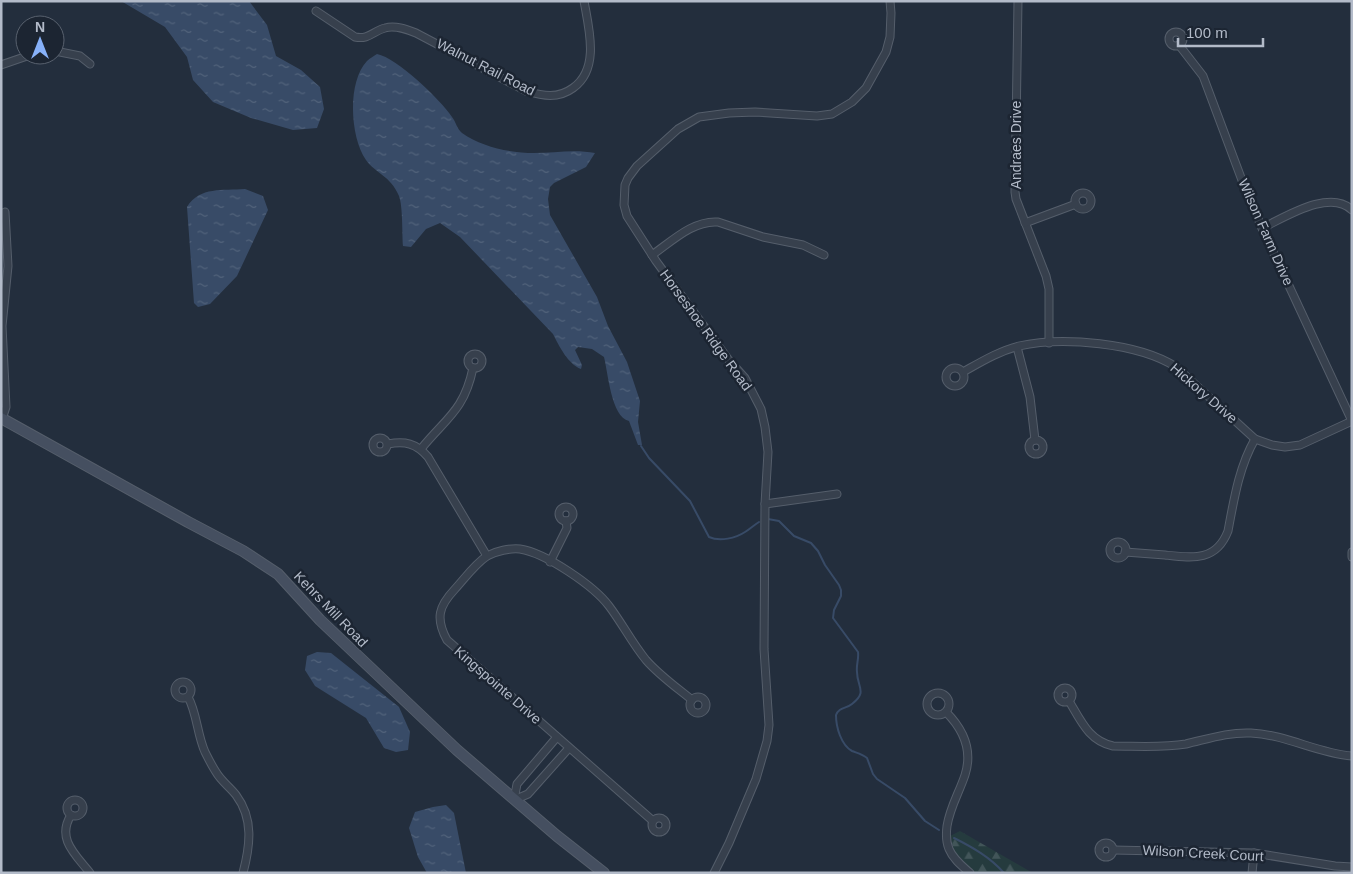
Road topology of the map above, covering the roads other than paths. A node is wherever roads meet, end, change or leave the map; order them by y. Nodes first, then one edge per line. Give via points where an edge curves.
1 (584, 1) edge
2 (890, 1) edge
3 (1018, 1) edge
4 (316, 11) dead end
5 (1180, 46) dead end
6 (65, 53) edge
7 (15, 60) edge
8 (90, 64) dead end
9 (1, 65) edge
10 (1076, 204) dead end
11 (1352, 210) edge
12 (6, 212) dead end
13 (1025, 223) junction
14 (1262, 228) junction
15 (652, 255) junction
16 (824, 255) dead end
17 (1049, 342) junction
18 (1017, 347) junction
19 (473, 368) dead end
20 (963, 372) dead end
21 (2, 419) edge
22 (1352, 421) edge
23 (1256, 439) junction
24 (1035, 440) dead end
25 (388, 444) dead end
26 (421, 449) junction
27 (837, 494) dead end
28 (765, 504) junction
29 (566, 521) dead end
30 (1125, 552) dead end
31 (1352, 552) edge
32 (487, 556) junction
33 (1352, 557) edge
34 (550, 562) junction
35 (188, 697) dead end
36 (692, 700) dead end
37 (1069, 701) dead end
38 (946, 712) dead end
39 (557, 737) junction
40 (569, 748) junction
41 (1352, 756) edge
42 (514, 800) junction
43 (71, 815) dead end
44 (653, 821) dead end
45 (1113, 850) dead end
46 (1254, 853) junction
47 (1352, 867) edge
48 (90, 873) edge
49 (243, 873) edge
50 (604, 873) edge
51 (714, 873) edge
52 (970, 873) edge
53 (1252, 873) edge

1 - 4 street, Walnut Rail Road via 590,43 588,71 577,86 556,96 526,91 402,28 385,28 362,39
2 - 15 street, Horseshoe Ridge Road via 890,37 886,52 866,88 852,102 832,114 817,116 755,112 698,117 678,129 637,166 625,185 624,205
3 - 13 street, Andraes Drive via 1015,192
5 - 14 street, Wilson Farm Drive via 1203,76
6 - 8 street via 80,56
7 - 9 street
10 - 13 street
11 - 14 street via 1336,202 1315,204
12 - 21 street via 8,266 2,326 6,407
13 - 17 street, Andraes Drive via 1046,276
14 - 22 street, Wilson Farm Drive
15 - 16 street via 692,228 710,221 803,245
15 - 28 street, Horseshoe Ridge Road via 745,378 761,409 768,452
17 - 18 street, Hickory Drive
17 - 23 street, Hickory Drive via 1122,347 1167,361
18 - 20 street, Hickory Drive
18 - 24 street via 1030,397
19 - 26 street via 461,404
21 - 42 main road, Kehrs Mill Road via 243,551 278,574 390,688
22 - 23 street, Hickory Drive via 1300,445 1279,446
23 - 30 street via 1240,474 1228,531 1217,549 1194,557
25 - 26 street via 407,442
26 - 32 street
27 - 28 street
28 - 51 street, Horseshoe Ridge Road via 764,649 768,741 753,786
29 - 34 street via 567,528
31 - 33 street
32 - 34 street via 509,549 520,550
32 - 39 street, Kingspointe Drive via 445,600 440,610 441,629 454,648
34 - 36 street via 596,592 647,662
35 - 49 street via 205,752 216,773 240,802 247,818 250,840
37 - 41 street via 1090,734 1108,745 1161,747 1249,733 1281,737 1332,754
38 - 52 street via 963,734 967,756 965,776 951,806 947,842 952,854
39 - 40 street, Kingspointe Drive
39 - 42 street via 517,784
40 - 42 street via 528,794
40 - 44 street, Kingspointe Drive
42 - 50 main road, Kehrs Mill Road
43 - 48 street via 65,826 67,843
45 - 46 street, Wilson Creek Court
46 - 47 street, Wilson Creek Court
46 - 53 street

